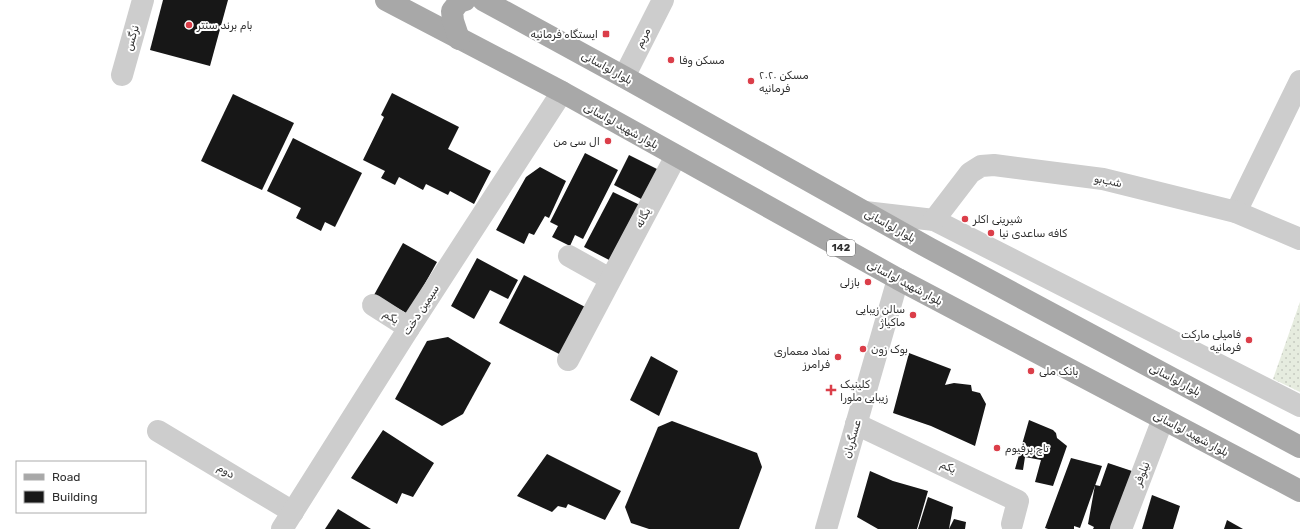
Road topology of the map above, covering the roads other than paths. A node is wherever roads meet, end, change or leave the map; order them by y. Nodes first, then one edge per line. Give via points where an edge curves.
1 (143, 0) edge
2 (386, 0) edge
3 (465, 0) edge
4 (483, 0) edge
5 (663, 0) edge
6 (459, 39) junction
7 (122, 75) dead end
8 (624, 77) junction
9 (1300, 81) edge
10 (562, 92) junction
11 (676, 156) junction
12 (865, 212) junction
13 (1236, 212) junction
14 (934, 220) junction
15 (1300, 239) edge
16 (569, 256) dead end
17 (610, 279) junction
18 (898, 279) junction
19 (373, 306) dead end
20 (409, 328) junction
21 (568, 360) dead end
22 (1300, 406) edge
23 (1163, 419) junction
24 (856, 424) junction
25 (158, 431) dead end
26 (1300, 447) edge
27 (1300, 491) edge
28 (288, 520) edge
29 (1012, 524) dead end
30 (826, 529) edge
31 (1121, 529) edge

1 - 7 street, نرگس
2 - 6 main road, بلوار شهید لواسانی / 142
3 - 6 main road via 459,2 452,11
4 - 8 main road, بلوار لواسانی
5 - 8 street, مریم
6 - 10 main road, بلوار شهید لواسانی / 142
8 - 12 main road, بلوار لواسانی
9 - 13 street
10 - 11 main road, بلوار شهید لواسانی / 142
10 - 20 street, سیمین دخت
11 - 17 street, یگانه
11 - 18 main road, بلوار شهید لواسانی / 142
12 - 14 street
12 - 26 main road, بلوار لواسانی
13 - 14 street, شب‌بو via 1103,179 994,165 981,166 970,173
13 - 15 street, شب‌بو
14 - 22 street
16 - 17 street
17 - 21 street, یگانه
18 - 23 main road, بلوار شهید لواسانی / 142
18 - 24 street, عسگریان
19 - 20 street, یکم
20 - 28 street, سیمین دخت
23 - 27 main road, بلوار شهید لواسانی / 142
23 - 31 street, نیلوفر
24 - 29 street, یکم via 1018,501
24 - 30 street, عسگریان
25 - 28 street, دوم

